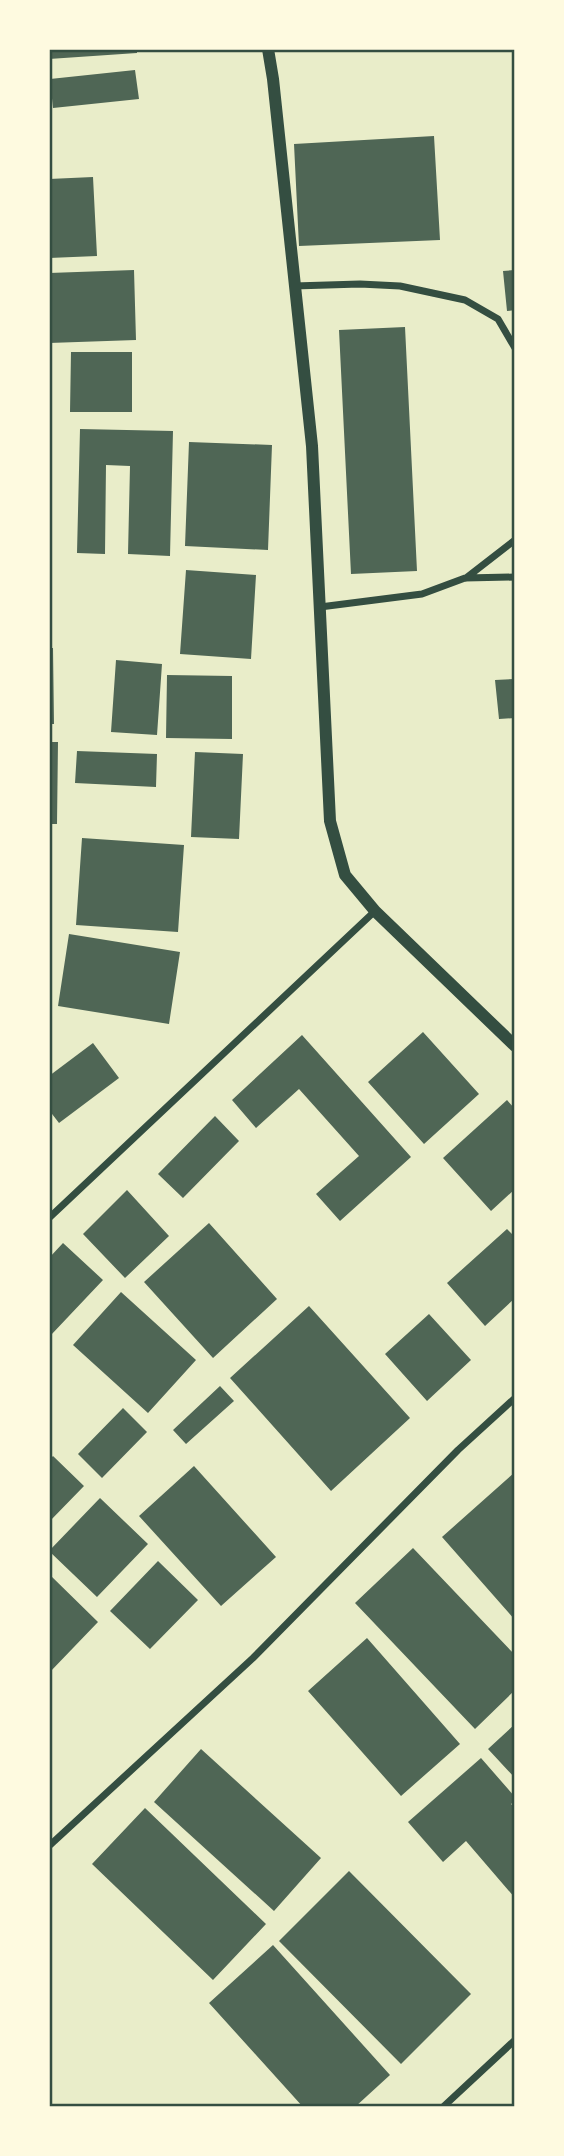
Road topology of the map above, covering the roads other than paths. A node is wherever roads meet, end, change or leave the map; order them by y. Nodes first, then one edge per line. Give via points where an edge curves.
1 (268, 49) edge
2 (293, 286) junction
3 (515, 348) edge
4 (515, 540) edge
5 (515, 577) edge
6 (466, 578) junction
7 (320, 607) junction
8 (375, 911) junction
9 (515, 1046) edge
10 (49, 1219) edge
11 (515, 1398) edge
12 (49, 1846) edge
13 (515, 2040) edge
14 (443, 2107) edge

1 - 2 street
2 - 3 street via 400,286 465,300 498,319
2 - 7 street via 312,446
4 - 6 street
5 - 6 street
6 - 7 street via 422,594
7 - 8 street via 330,821 345,875
8 - 9 street
8 - 10 street
11 - 12 street via 253,1658
13 - 14 street

